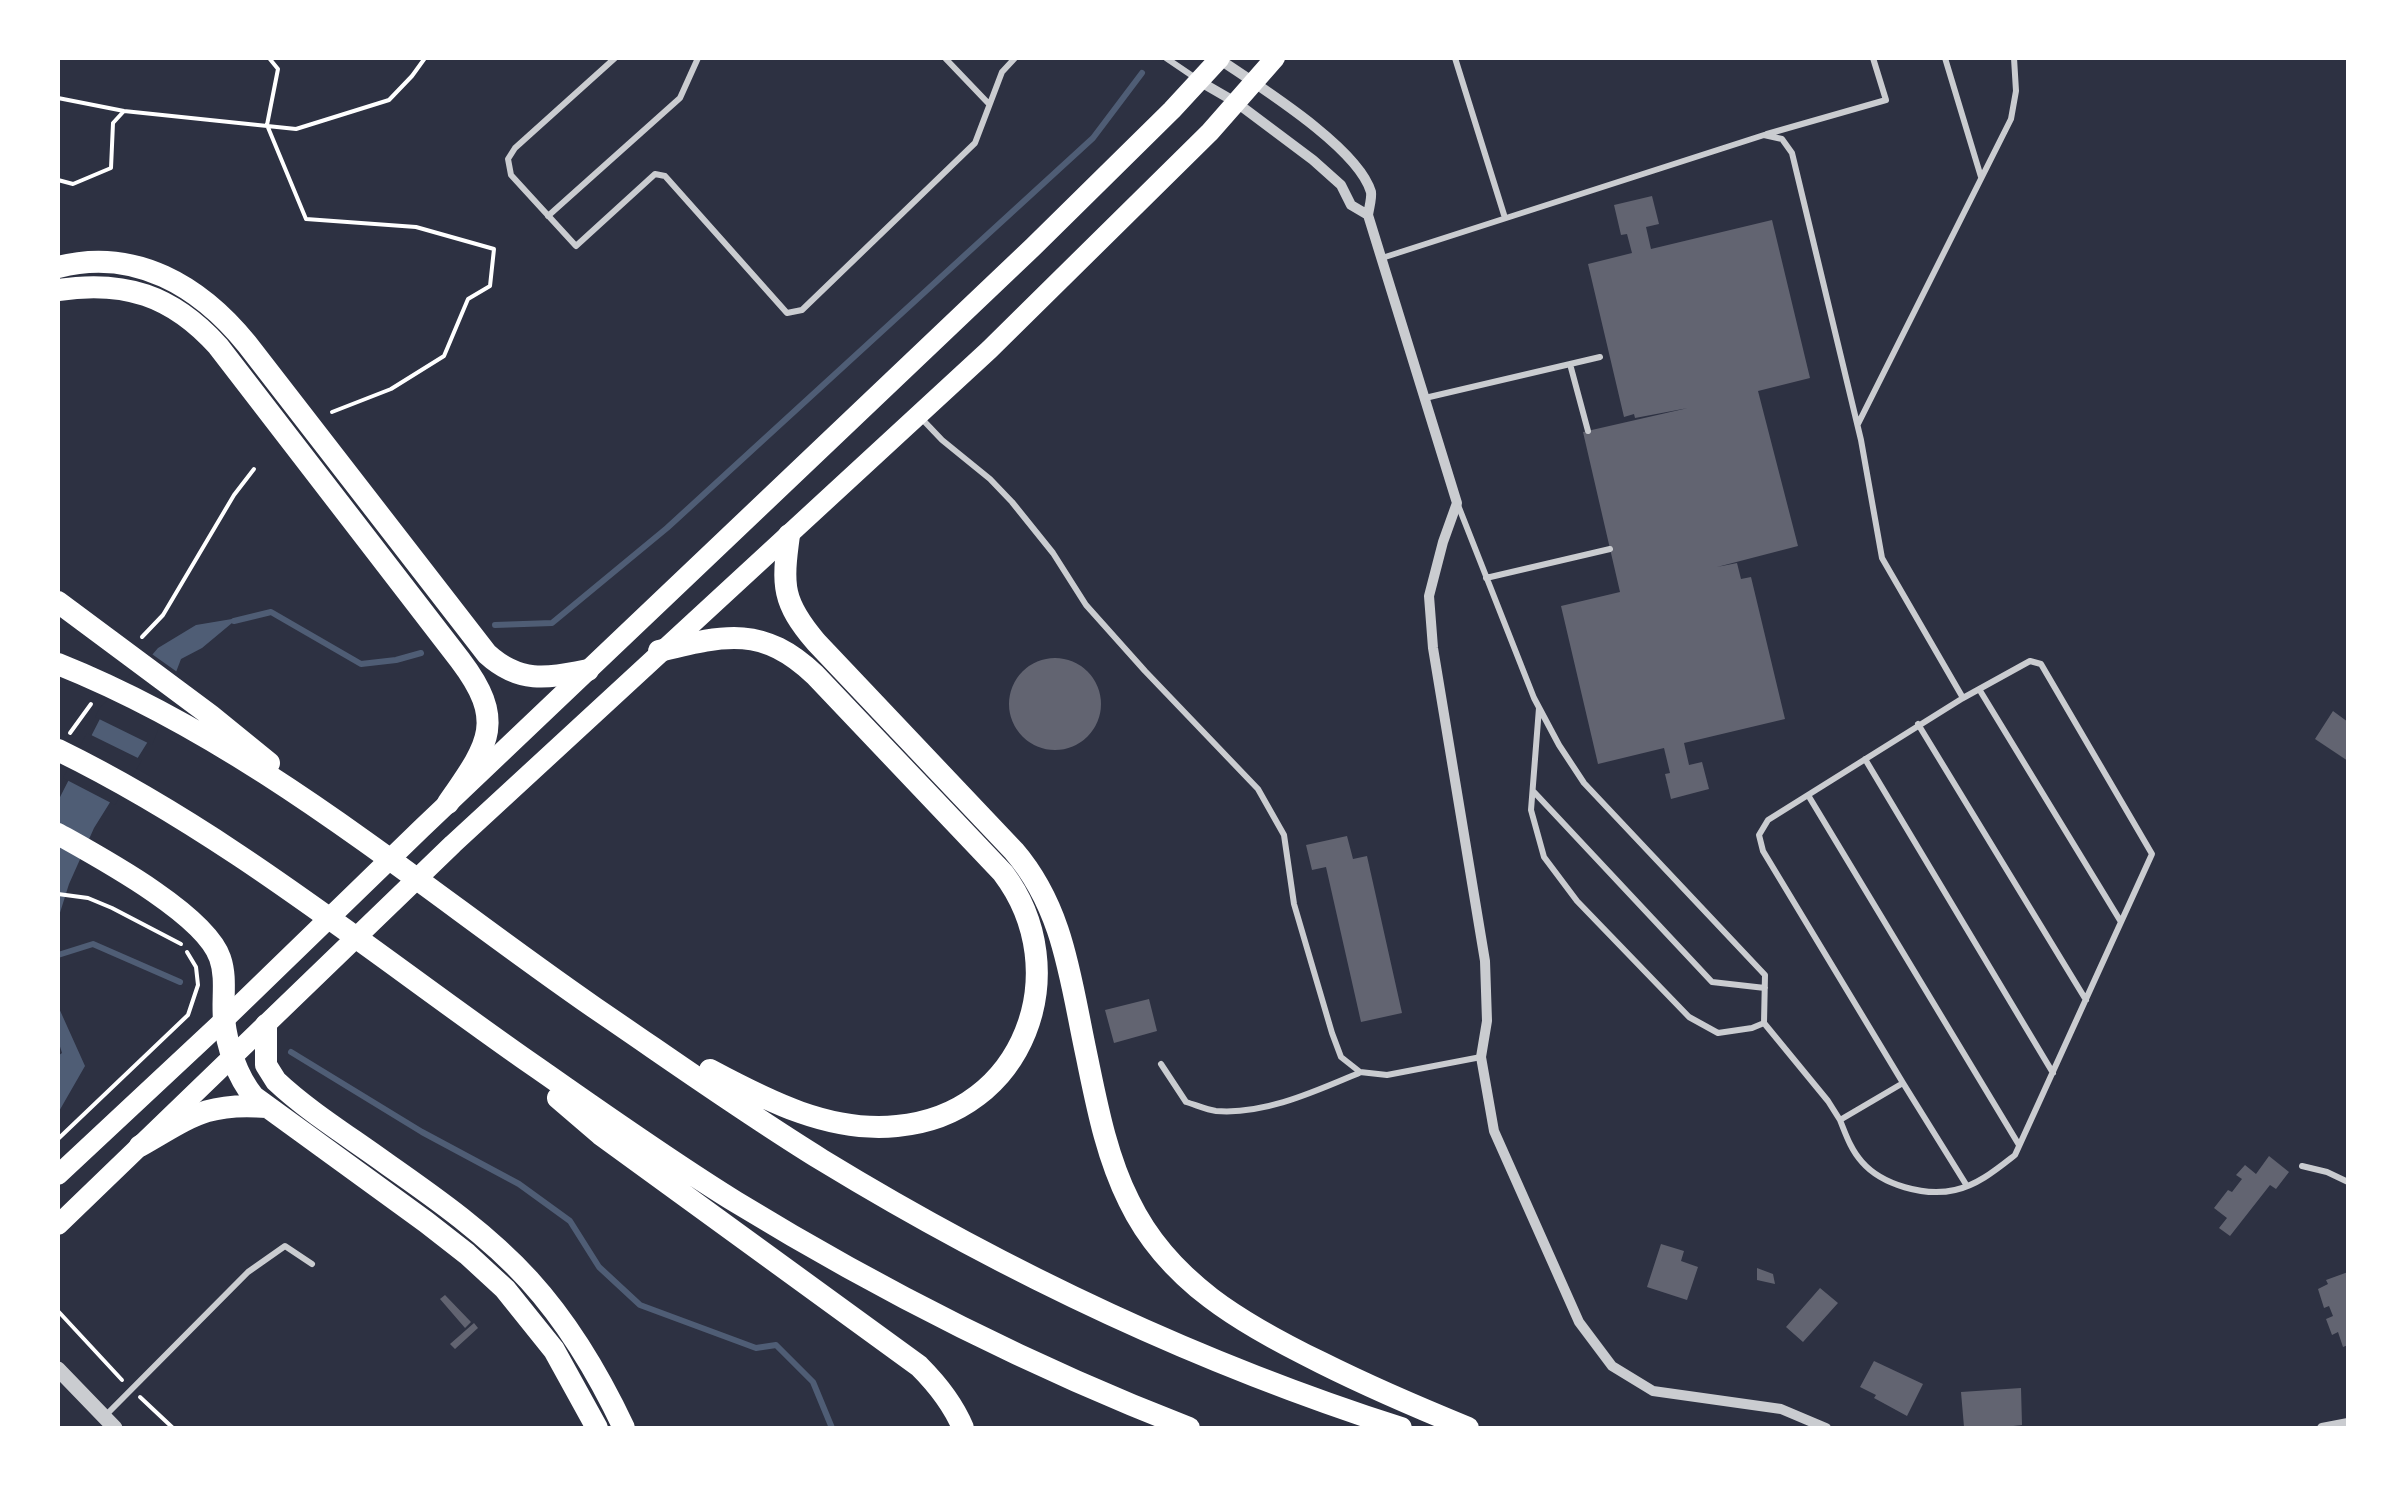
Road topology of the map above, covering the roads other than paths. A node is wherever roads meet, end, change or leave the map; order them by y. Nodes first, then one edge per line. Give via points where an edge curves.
1 (615, 58) edge
2 (698, 58) edge
3 (945, 58) edge
4 (1015, 58) edge
5 (1166, 58) edge
6 (1219, 58) edge
7 (1275, 58) edge
8 (1455, 58) edge
9 (1873, 58) edge
10 (1945, 58) edge
11 (2014, 58) edge
12 (1199, 81) junction
13 (1254, 83) junction
14 (1237, 103) junction
15 (990, 104) junction
16 (1764, 135) junction
17 (1982, 178) junction
18 (1368, 215) junction
19 (548, 216) junction
20 (1505, 218) junction
21 (1381, 258) junction
22 (58, 266) edge
23 (58, 290) edge
24 (1600, 357) dead end
25 (1570, 364) junction
26 (1425, 398) junction
27 (917, 414) junction
28 (1858, 425) junction
29 (1588, 432) dead end
30 (1457, 504) junction
31 (788, 535) junction
32 (1610, 549) dead end
33 (1486, 578) junction
34 (58, 602) edge
35 (660, 651) junction
36 (62, 666) edge
37 (588, 670) junction
38 (1979, 689) junction
39 (1963, 698) junction
40 (1539, 707) junction
41 (202, 723) junction
42 (1918, 724) junction
43 (62, 744) edge
44 (1864, 759) junction
45 (1533, 791) junction
46 (1808, 794) junction
47 (448, 803) junction
48 (58, 834) edge
49 (2121, 922) junction
50 (1765, 988) junction
51 (2086, 1000) junction
52 (593, 1006) junction
53 (224, 1020) junction
54 (473, 1023) junction
55 (1764, 1023) junction
56 (266, 1026) junction
57 (234, 1056) junction
58 (1481, 1057) junction
59 (1161, 1064) dead end
60 (1360, 1072) junction
61 (2052, 1073) junction
62 (1903, 1083) junction
63 (268, 1107) junction
64 (1840, 1120) junction
65 (140, 1146) junction
66 (2020, 1146) junction
67 (2302, 1166) dead end
68 (58, 1174) edge
69 (2348, 1182) edge
70 (1967, 1186) junction
71 (58, 1225) edge
72 (312, 1264) dead end
73 (58, 1369) edge
74 (110, 1423) edge
75 (2348, 1423) edge
76 (598, 1428) edge
77 (624, 1428) edge
78 (963, 1428) edge
79 (1189, 1428) edge
80 (1401, 1428) edge
81 (1468, 1428) edge
82 (1826, 1428) edge
83 (2322, 1428) edge

1 - 19 lane via 508,159 510,176
2 - 19 lane via 680,98
3 - 15 lane
4 - 15 lane
5 - 12 lane
6 - 12 main road
6 - 13 street
7 - 13 main road
8 - 20 lane
9 - 16 lane via 1886,100
10 - 17 lane
11 - 17 lane via 2011,120
12 - 14 street
12 - 37 main road
13 - 14 main road
13 - 18 street via 1342,150 1372,194
14 - 18 street via 1313,160
14 - 27 main road via 1058,284
15 - 19 lane via 975,143 802,310 787,312 665,176 655,174 576,246
16 - 20 lane
16 - 28 lane via 1782,139 1792,152
17 - 28 lane
18 - 21 street
20 - 21 lane
21 - 26 street
22 - 37 highway via 87,261 140,268 203,298 247,344 487,654 512,672 534,677
23 - 47 highway via 132,290 200,326 470,673 484,698 487,735
24 - 25 lane
25 - 26 lane
25 - 29 lane
26 - 30 street
27 - 31 main road
27 - 60 lane via 1012,502 1086,605 1258,789 1284,835 1294,904 1332,1034 1342,1057
28 - 39 lane via 1882,558
30 - 33 lane
30 - 58 street via 1429,596 1485,961
31 - 35 main road
31 - 81 highway via 784,582 798,620 1014,851 1045,895 1064,947 1112,1160 1151,1238 1228,1312
32 - 33 lane
33 - 40 lane
34 - 41 highway
35 - 52 highway via 719,638 750,639 793,655 815,674 1012,886 1037,951 1035,1006 1016,1052 977,1096 948,1113 894,1127 830,1122 773,1102
35 - 56 main road
36 - 41 highway
37 - 47 main road
38 - 39 lane
38 - 49 lane
38 - 49 lane via 2030,661 2041,664 2152,854
39 - 42 lane
40 - 45 lane
40 - 50 lane via 1584,783 1755,962 1766,975
41 - 52 highway
42 - 44 lane
42 - 51 lane
43 - 54 highway via 215,840
44 - 46 lane
44 - 61 lane
45 - 50 lane via 1712,982
45 - 55 lane via 1531,810 1544,857 1577,901 1690,1017 1718,1032
46 - 62 lane via 1768,820 1759,834 1763,851
46 - 66 lane
47 - 53 main road
48 - 53 highway via 208,936 223,969
49 - 51 lane
50 - 55 lane
51 - 61 lane
52 - 80 highway via 820,1158 974,1246 1182,1347
53 - 57 highway
53 - 68 main road
54 - 78 highway via 600,1134 919,1366
54 - 79 highway via 732,1200 834,1259 1007,1349
55 - 64 lane
56 - 57 main road
56 - 77 highway via 266,1064 276,1082 512,1262 575,1339
57 - 63 highway via 246,1088
57 - 65 main road
58 - 60 lane via 1387,1075
58 - 82 street via 1494,1131 1578,1322 1612,1366 1653,1391 1781,1409
59 - 60 lane via 1186,1102 1215,1111 1290,1099
61 - 66 lane
62 - 64 lane
62 - 70 lane
63 - 65 highway via 214,1107
63 - 76 highway via 496,1279 554,1350
64 - 70 lane via 1863,1163 1884,1179 1924,1191
65 - 71 main road
66 - 70 lane via 2016,1156
67 - 69 lane
72 - 74 lane via 285,1246 248,1272 132,1390
73 - 74 street
75 - 83 street

